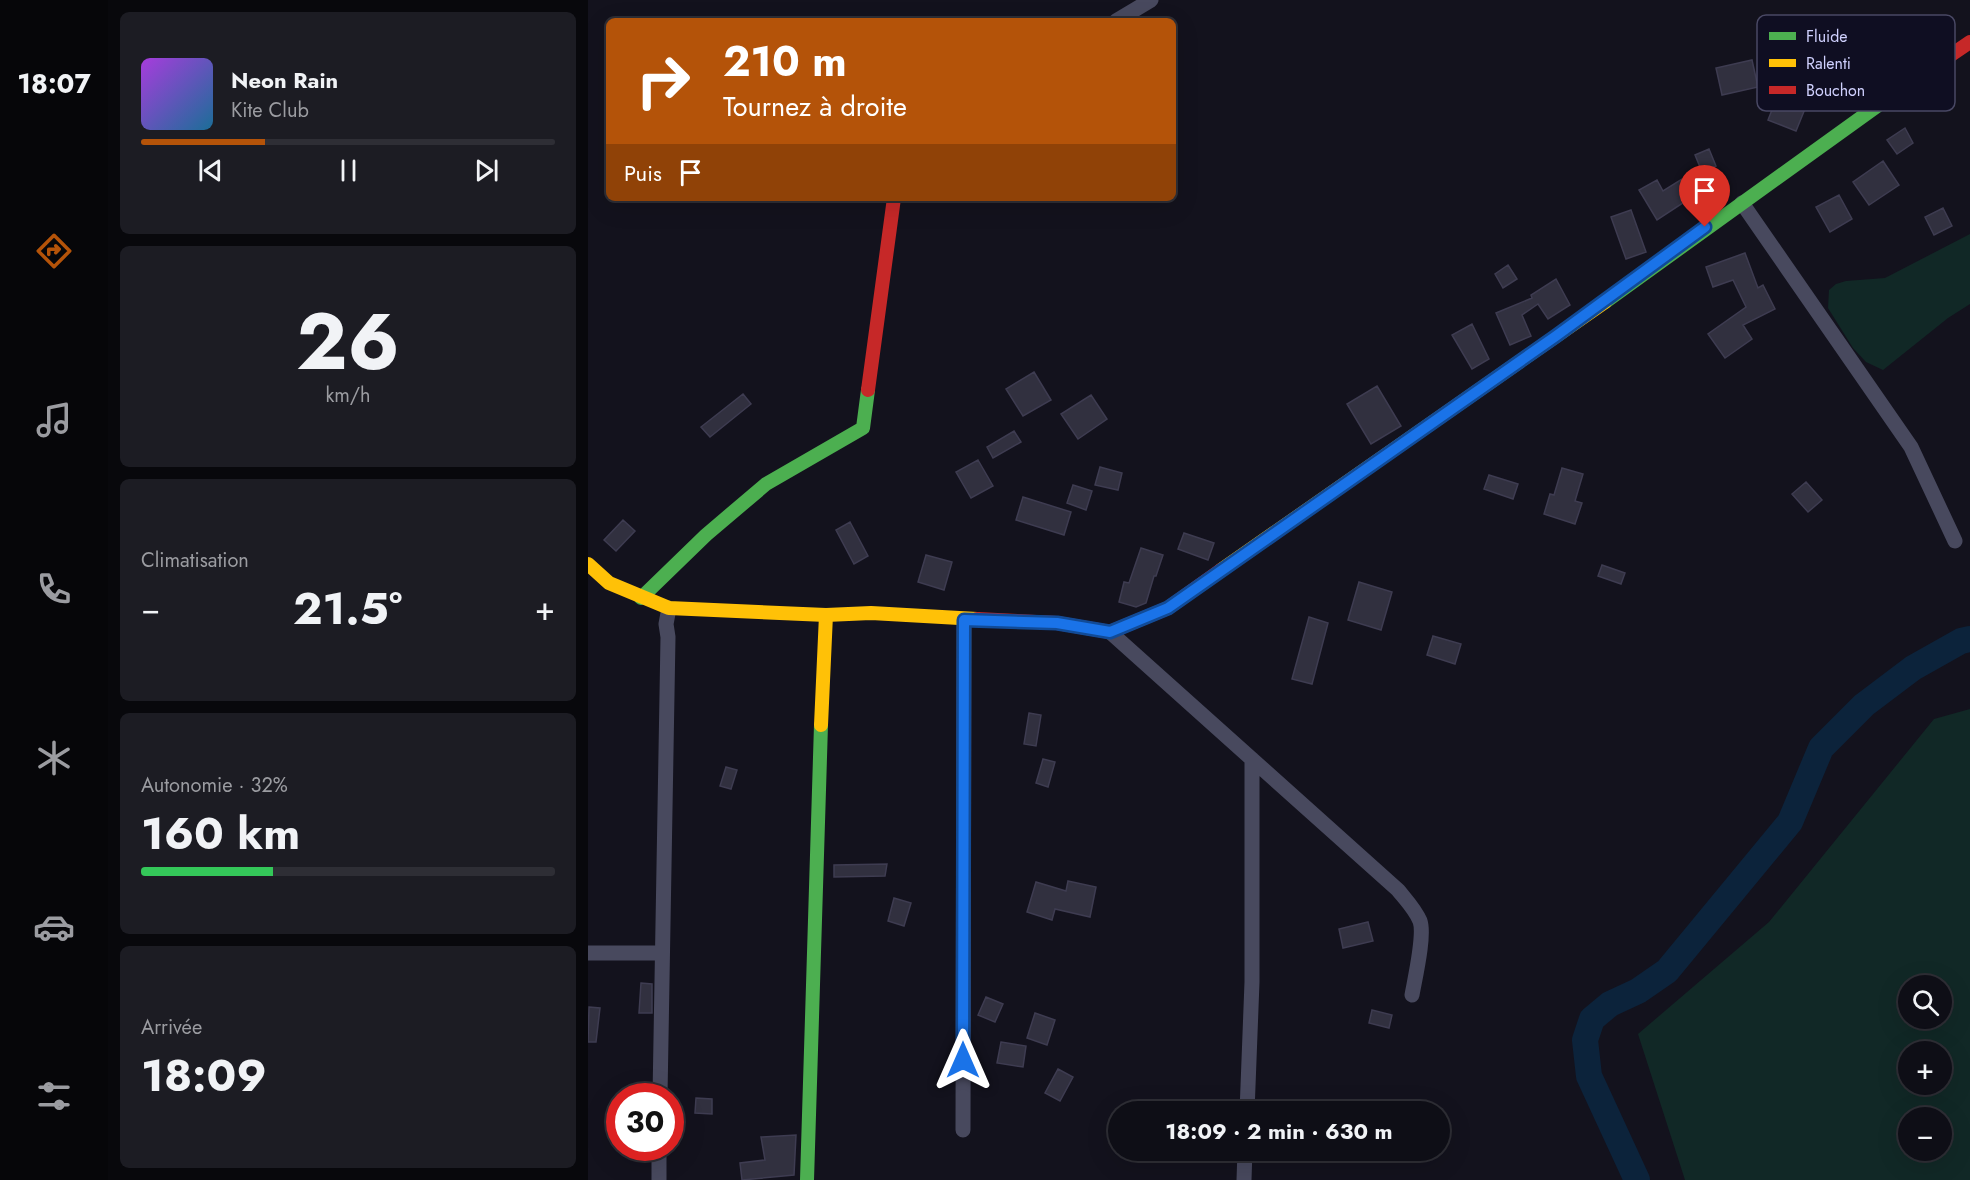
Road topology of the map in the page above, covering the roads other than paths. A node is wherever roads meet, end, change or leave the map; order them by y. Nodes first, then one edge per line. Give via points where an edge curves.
1 (1150, 0) edge
2 (1121, 18) edge
3 (1970, 42) edge
4 (1955, 52) edge
5 (1869, 111) edge
6 (894, 201) edge
7 (1742, 203) junction
8 (1955, 541) dead end
9 (588, 564) edge
10 (641, 598) junction
11 (669, 608) junction
12 (826, 615) junction
13 (964, 620) junction
14 (1110, 632) junction
15 (1252, 759) junction
16 (588, 953) edge
17 (662, 953) junction
18 (1412, 995) dead end
19 (660, 1083) edge
20 (1247, 1101) edge
21 (963, 1130) dead end
22 (659, 1161) edge
23 (1245, 1161) edge
24 (659, 1180) edge
25 (807, 1180) edge
26 (1244, 1180) edge

1 - 2 street
3 - 4 street
5 - 7 street
6 - 10 street via 862,428 766,484
7 - 8 street via 1911,447
7 - 14 street via 1168,608
9 - 10 street via 609,583
10 - 11 street
11 - 12 street
11 - 17 street
12 - 13 street
12 - 25 street
13 - 14 street via 1057,623
13 - 21 street
14 - 15 street
15 - 18 street via 1414,908 1421,923 1421,936
15 - 20 street via 1252,982
16 - 17 street
17 - 19 street
22 - 24 street
23 - 26 street

